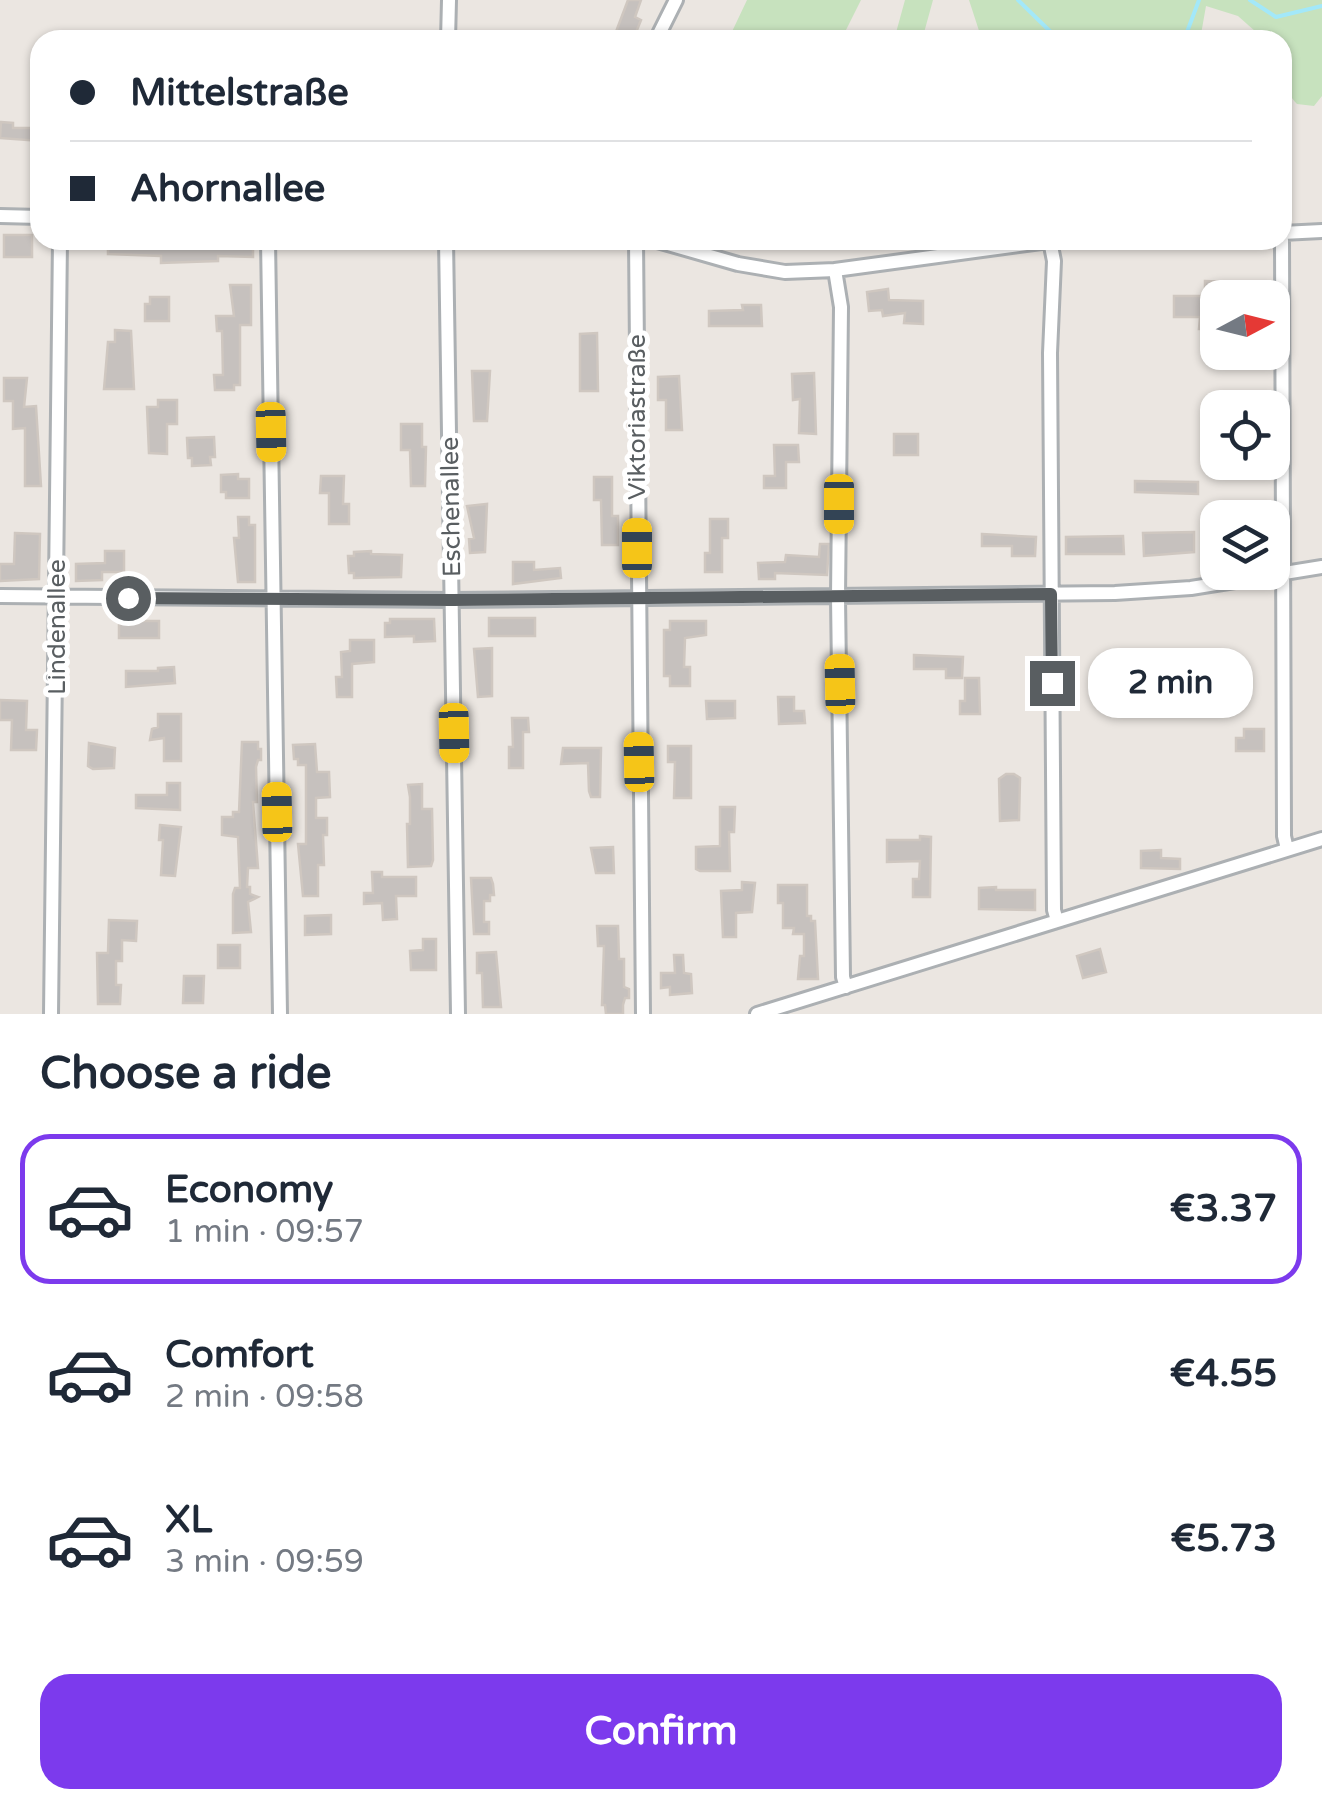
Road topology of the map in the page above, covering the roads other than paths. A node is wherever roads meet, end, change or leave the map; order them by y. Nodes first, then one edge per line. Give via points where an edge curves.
1 (449, 0) edge
2 (676, 0) edge
3 (448, 30) edge
4 (661, 30) edge
5 (0, 216) edge
6 (30, 217) edge
7 (1322, 231) edge
8 (1292, 236) edge
9 (60, 250) edge
10 (268, 250) edge
11 (446, 250) edge
12 (636, 250) edge
13 (691, 250) edge
14 (991, 250) edge
15 (1053, 250) edge
16 (1282, 250) edge
17 (835, 270) junction
18 (1284, 500) edge
19 (1322, 567) edge
20 (1290, 572) edge
21 (1200, 586) edge
22 (1284, 590) edge
23 (1051, 594) junction
24 (0, 596) edge
25 (838, 596) junction
26 (56, 597) junction
27 (637, 599) junction
28 (274, 600) junction
29 (452, 600) junction
30 (1322, 838) edge
31 (1288, 849) junction
32 (1058, 921) junction
33 (846, 987) junction
34 (51, 1014) edge
35 (280, 1014) edge
36 (458, 1014) edge
37 (643, 1014) edge
38 (757, 1014) edge

1 - 3 street
2 - 4 street
5 - 6 street
7 - 8 street
9 - 26 street, Lindenallee
10 - 28 street
11 - 29 street, Eschenallee
12 - 27 street, Viktoriastraße
13 - 17 street via 764,270
14 - 17 street
15 - 23 street
16 - 18 street
17 - 25 street via 841,307
19 - 20 street
21 - 23 street
22 - 31 street
23 - 25 street
23 - 32 street
24 - 26 street
25 - 27 street
25 - 33 street
26 - 28 street
26 - 34 street, Lindenallee
27 - 29 street
27 - 37 street, Viktoriastraße
28 - 29 street
28 - 35 street
29 - 36 street, Eschenallee
30 - 31 street
31 - 32 street
32 - 33 street
33 - 38 street

